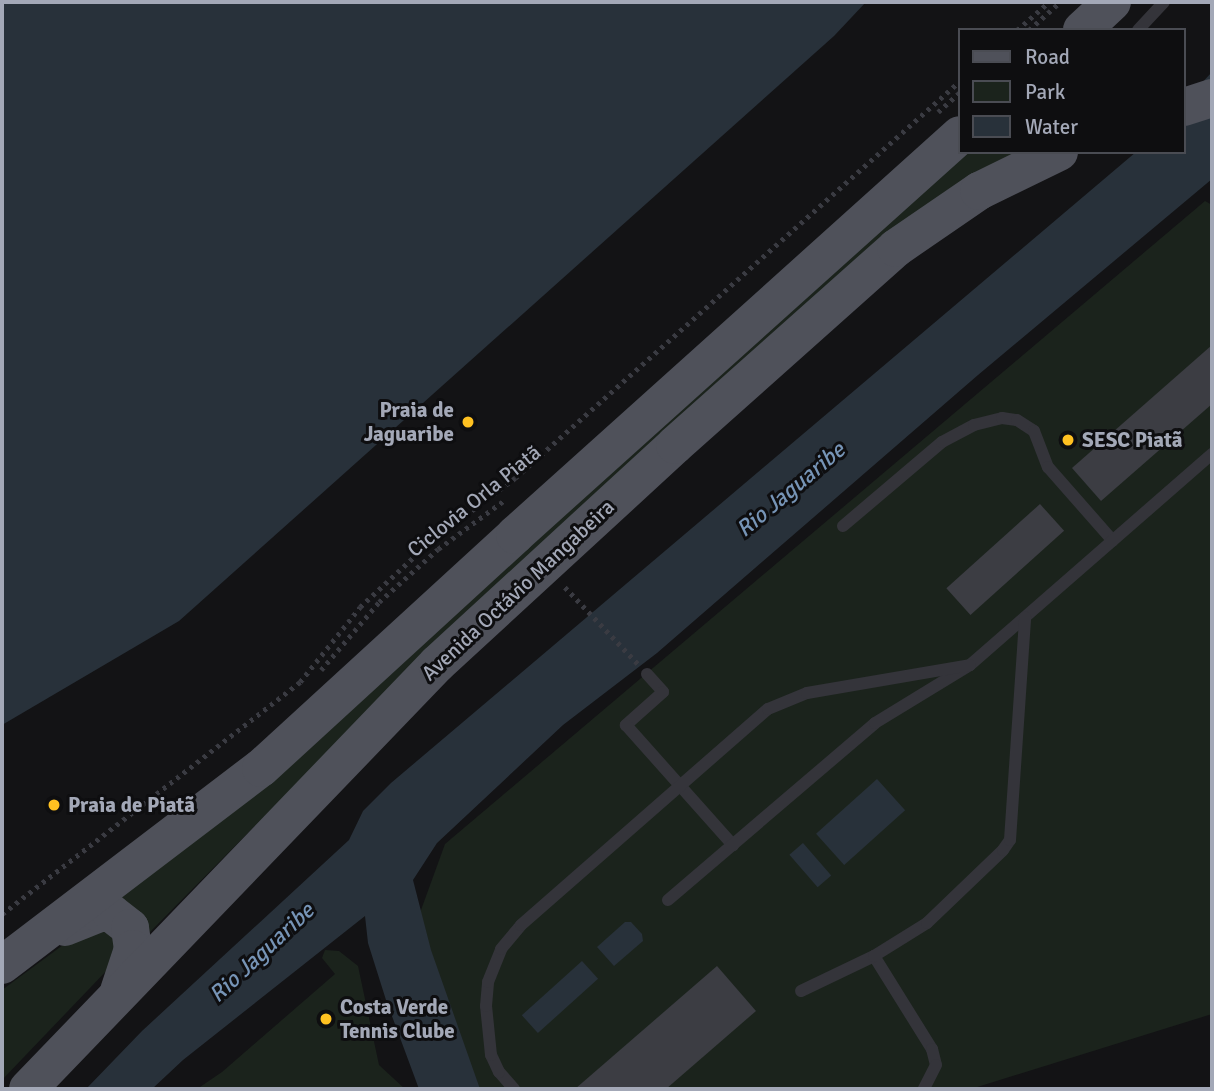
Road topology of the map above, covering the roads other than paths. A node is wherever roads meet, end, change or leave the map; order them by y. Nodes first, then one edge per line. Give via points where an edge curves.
1 (1164, 2) edge
2 (1140, 28) edge
3 (1212, 99) edge
4 (1186, 106) edge
5 (945, 127) edge
6 (1055, 154) edge
7 (1212, 454) edge
8 (843, 526) dead end
9 (1113, 541) junction
10 (1025, 618) junction
11 (970, 665) junction
12 (647, 674) road end
13 (679, 785) junction
14 (733, 845) junction
15 (668, 900) dead end
16 (13, 956) edge
17 (874, 956) junction
18 (800, 991) dead end
19 (117, 997) junction
20 (28, 1089) edge
21 (514, 1089) edge
22 (924, 1089) edge

1 - 2 lane
3 - 4 main road
5 - 16 main road, Avenida Octávio Mangabeira via 536,516 261,768
6 - 19 main road, Avenida Octávio Mangabeira via 979,191 896,247 861,278 437,664
7 - 9 lane
8 - 9 lane via 942,442 974,425 1002,418 1017,420 1034,431 1048,467
9 - 10 lane
10 - 11 lane
10 - 17 lane via 1010,840 927,923
11 - 13 lane via 787,699 768,709
11 - 14 lane via 875,723
12 - 13 lane via 663,692 626,725
13 - 14 lane
13 - 21 lane via 521,925 501,949 488,982 487,1032 499,1073
14 - 15 lane
16 - 19 main road via 85,917 111,914 130,928 132,950
17 - 18 lane
17 - 22 lane via 932,1049 936,1065
19 - 20 main road, Avenida Octávio Mangabeira

